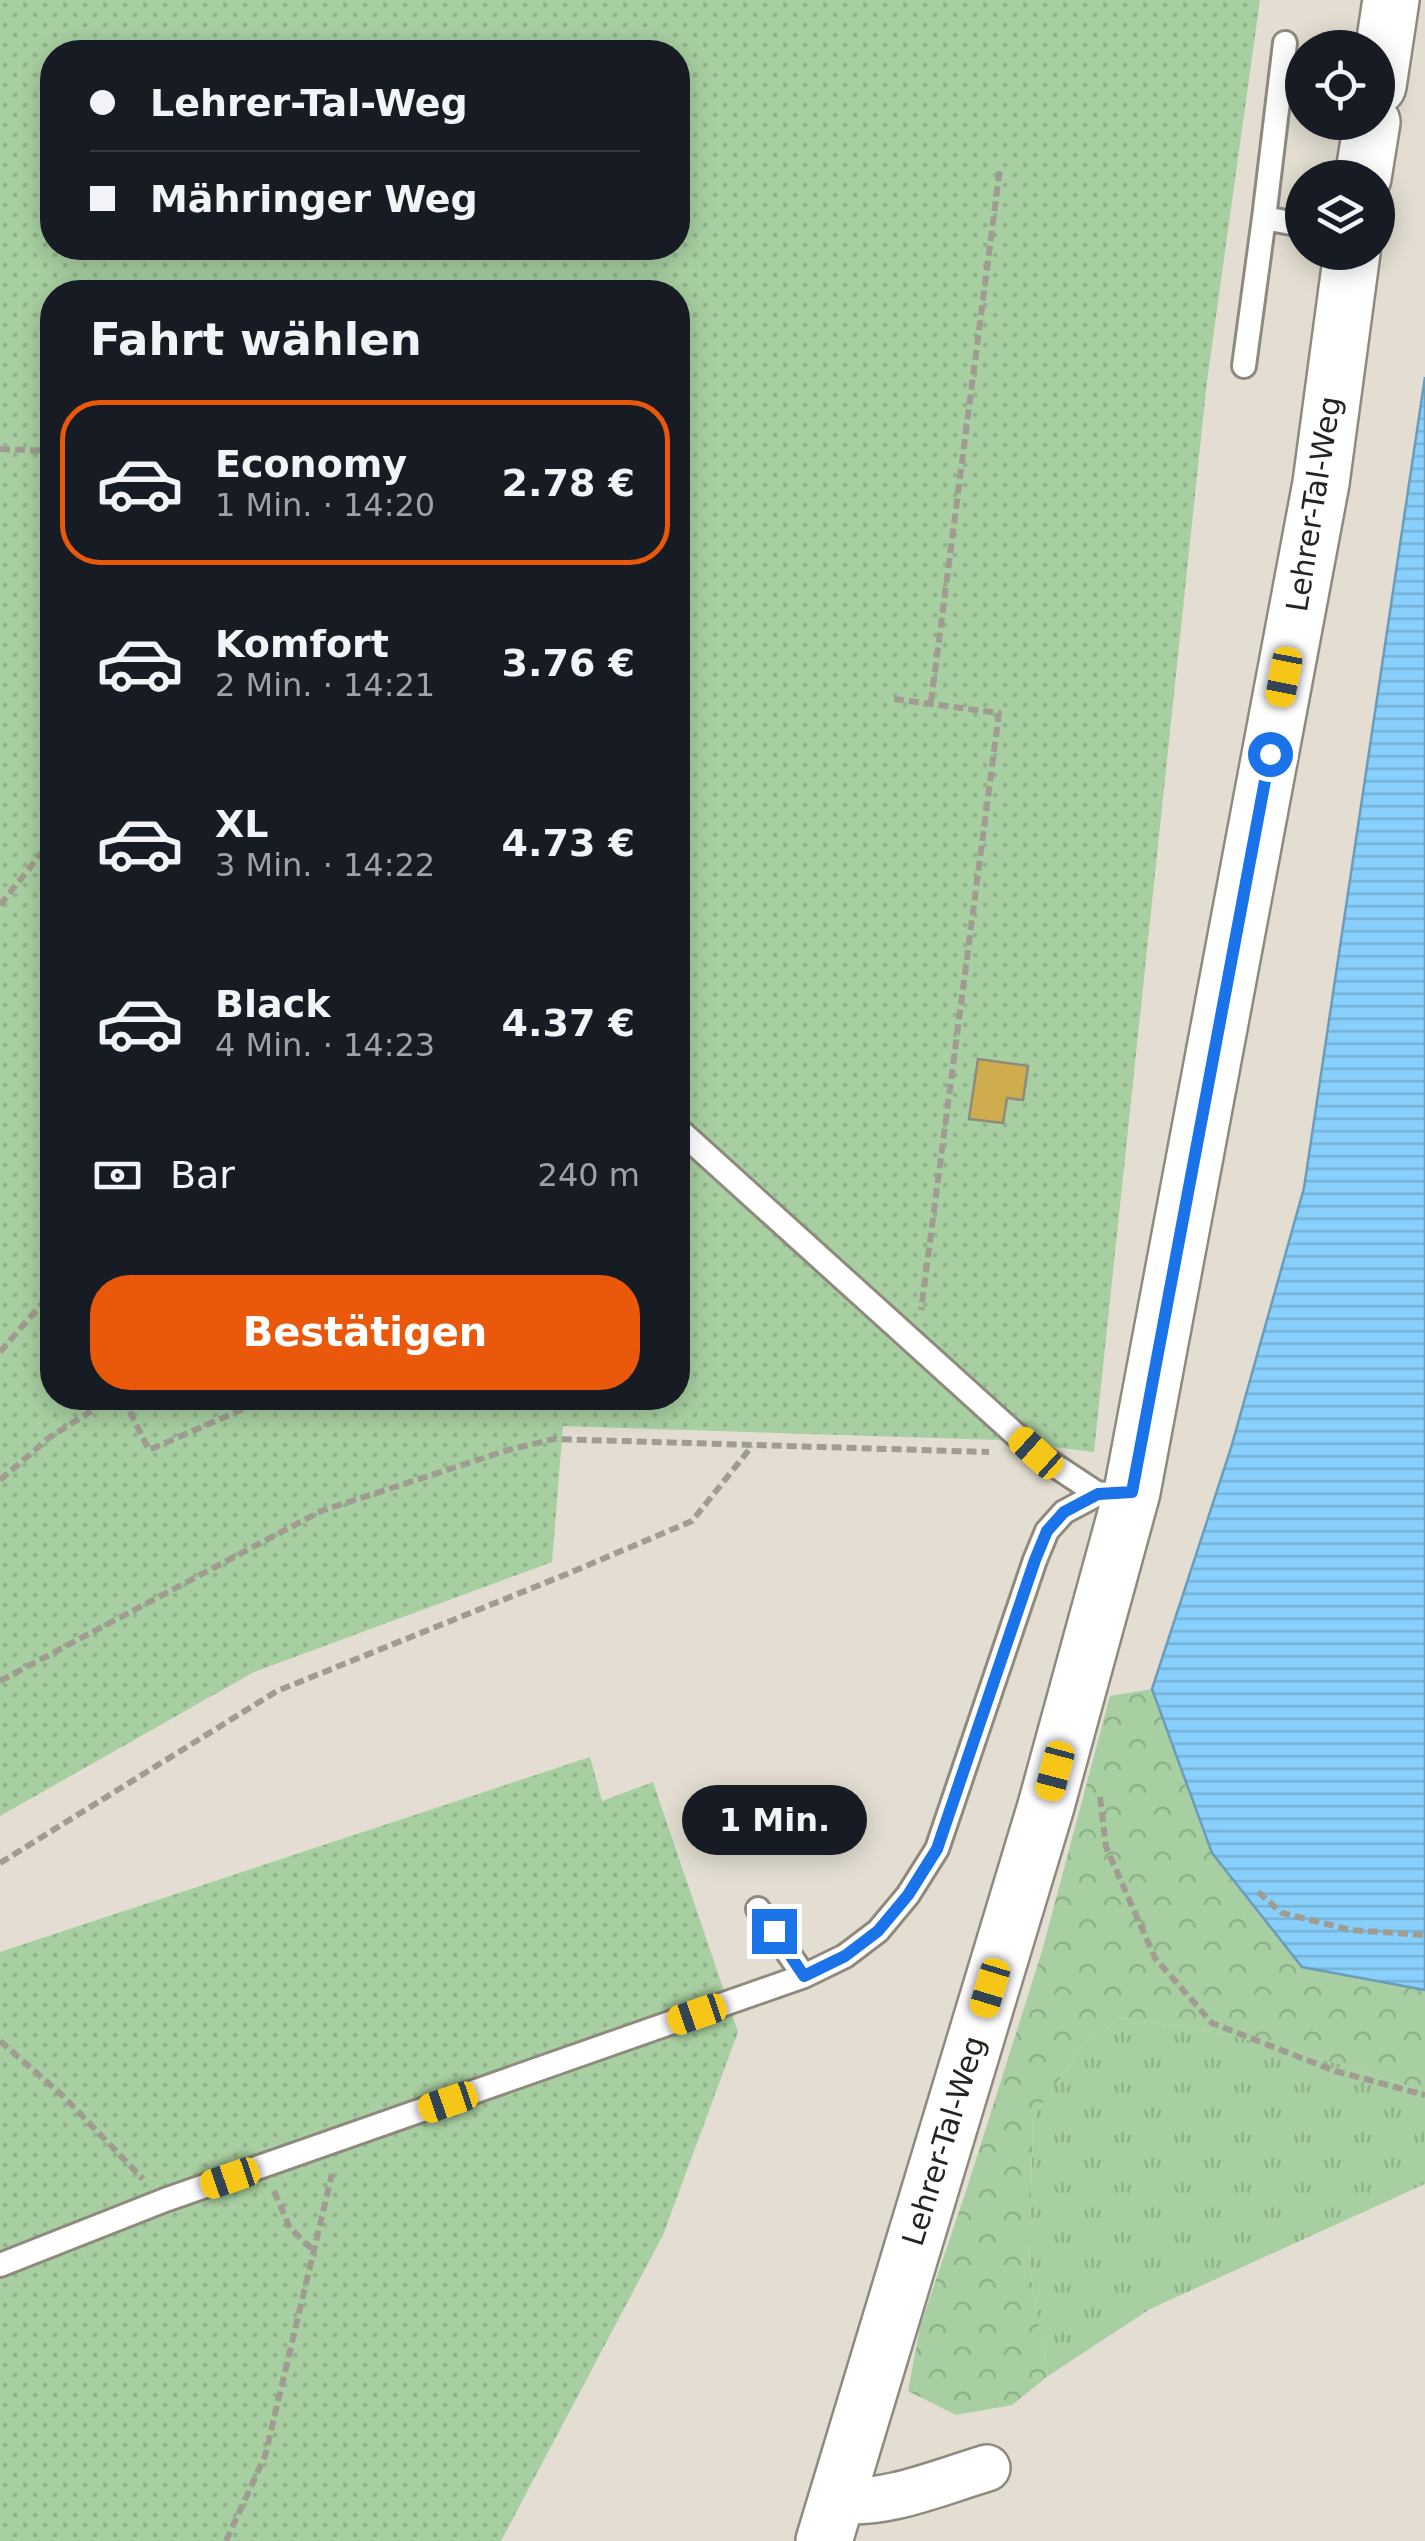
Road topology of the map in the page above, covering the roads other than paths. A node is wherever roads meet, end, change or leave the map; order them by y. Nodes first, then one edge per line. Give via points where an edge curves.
1 (1391, 0) edge
2 (1386, 30) edge
3 (1285, 43) dead end
4 (1264, 218) junction
5 (1285, 222) edge
6 (1350, 270) edge
7 (1244, 366) dead end
8 (690, 1139) edge
9 (1115, 1493) junction
10 (758, 1909) dead end
11 (804, 1976) junction
12 (0, 2265) edge
13 (987, 2468) dead end
14 (830, 2520) edge

1 - 2 street
3 - 4 lane
4 - 5 lane
4 - 7 lane
6 - 9 street, Lehrer-Tal-Weg via 1321,483
8 - 9 lane via 1036,1453
9 - 11 lane via 1064,1512 1047,1531 937,1849 908,1895 878,1931
9 - 14 street, Lehrer-Tal-Weg via 1046,1806
10 - 11 lane
11 - 12 lane via 165,2200
13 - 14 street, Lehrer-Tal-Weg via 851,2502

